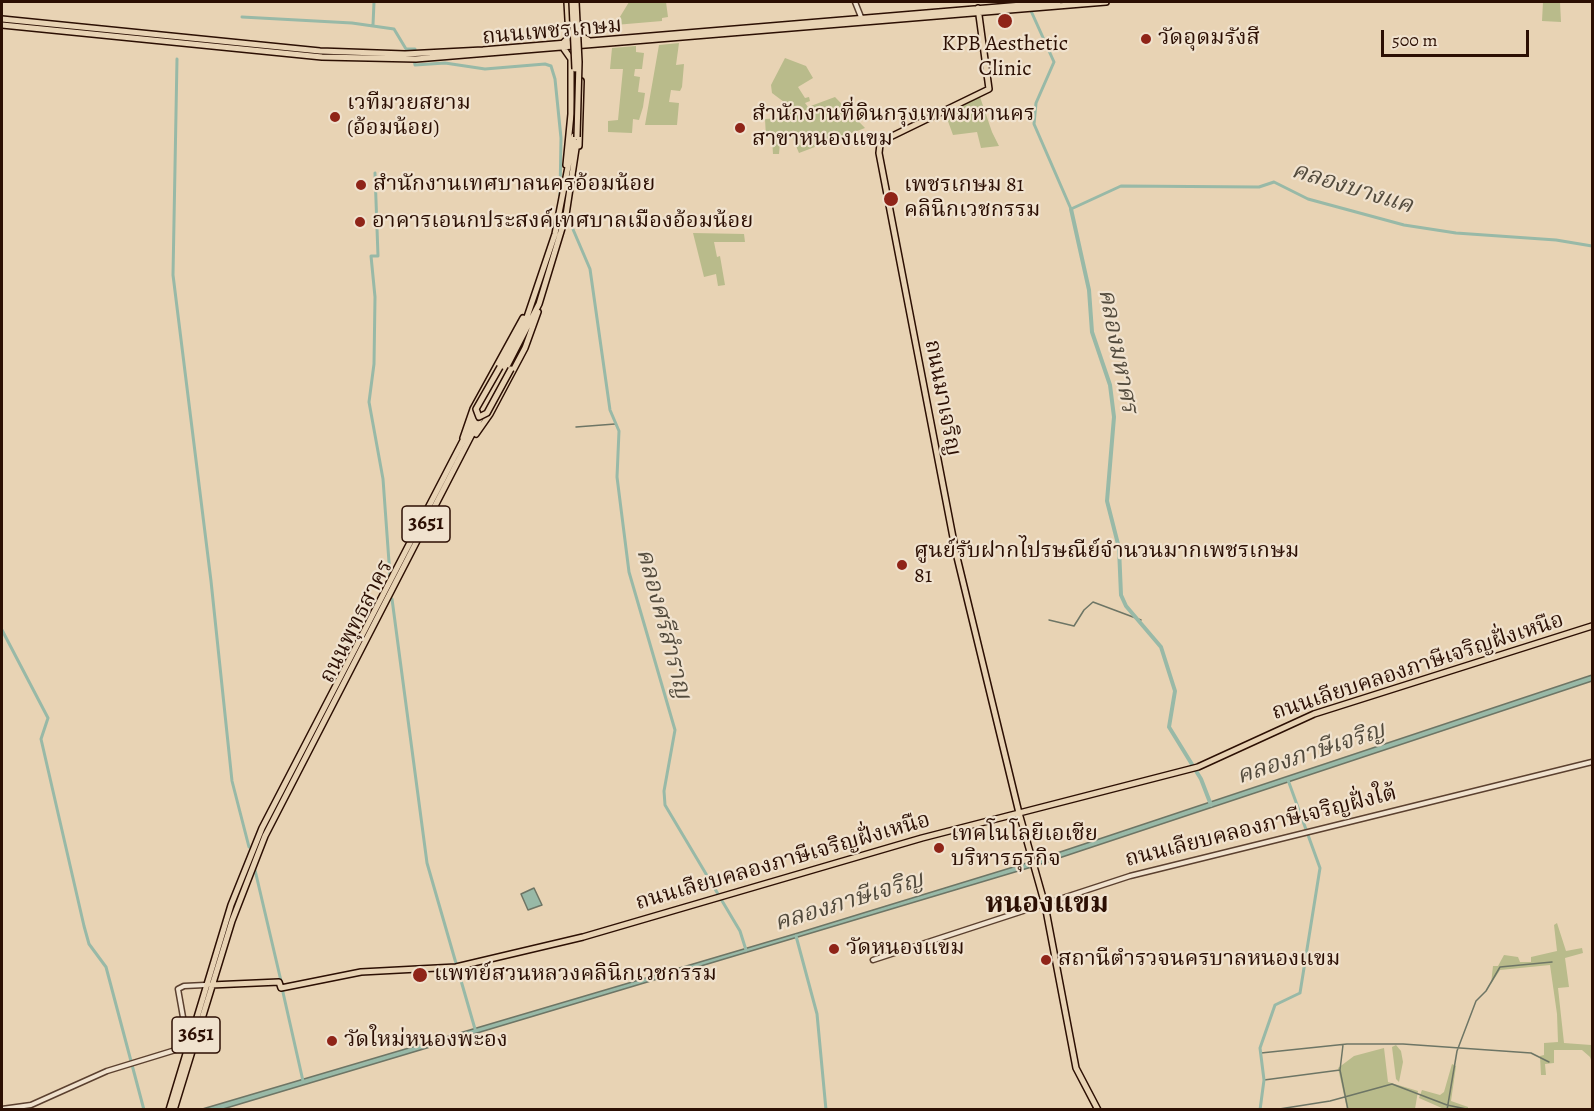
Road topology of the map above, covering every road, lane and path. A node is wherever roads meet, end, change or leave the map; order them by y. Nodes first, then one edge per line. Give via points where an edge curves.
1 (573, 2) edge
2 (855, 2) edge
3 (1058, 2) edge
4 (1106, 2) edge
5 (1029, 6) junction
6 (978, 10) junction
7 (861, 17) junction
8 (2, 19) edge
9 (2, 25) edge
10 (800, 25) junction
11 (568, 26) junction
12 (580, 26) junction
13 (589, 43) junction
14 (562, 46) junction
15 (336, 55) junction
16 (571, 72) junction
17 (581, 73) junction
18 (575, 137) junction
19 (564, 200) junction
20 (566, 215) junction
21 (536, 303) junction
22 (459, 455) junction
23 (1593, 626) edge
24 (1593, 762) edge
25 (1019, 813) junction
26 (1045, 905) junction
27 (873, 960) dead end
28 (208, 985) junction
29 (189, 1043) junction
30 (178, 1050) junction
31 (190, 1054) junction
32 (181, 1062) junction
33 (179, 1084) junction
34 (2, 1109) edge
35 (167, 1110) edge
36 (176, 1110) edge
37 (1098, 1110) edge

1 - 11 main road
1 - 12 main road
1 - 18 main road, ถนนพุทธสาคร / 3651, bridge via 577,46
2 - 7 street
3 - 5 main road, ถนนเพชรเกษม
4 - 5 main road, ถนนเพชรเกษม
5 - 6 main road, ถนนเพชรเกษม
6 - 7 main road, ถนนเพชรเกษม
6 - 10 main road, ถนนเพชรเกษม
6 - 25 main road, ถนนมาเจริญ via 989,89 884,140 878,150 948,517
7 - 10 main road, ถนนเพชรเกษม
8 - 15 main road, ถนนเพชรเกษม
9 - 15 main road, ถนนเพชรเกษม
10 - 13 main road, ถนนเพชรเกษม
11 - 12 main road via 575,31
11 - 14 main road via 568,39
12 - 13 main road via 581,36
13 - 14 main road, ถนนเพชรเกษม
13 - 17 main road via 581,54
14 - 15 main road, ถนนเพชรเกษม via 415,57
14 - 16 main road via 571,57
16 - 17 main road via 576,67
16 - 19 main road
17 - 20 main road via 579,155
18 - 19 main road, ถนนพุทธสาคร / 3651
18 - 20 main road, ถนนพุทธสาคร / 3651
19 - 21 main road, ถนนพุทธสาคร / 3651
20 - 21 main road, ถนนพุทธสาคร / 3651
21 - 21 main road, bridge via 527,338 487,413 479,417 476,409
21 - 22 main road, ถนนพุทธสาคร / 3651
21 - 22 main road via 473,409
22 - 28 main road, ถนนพุทธสาคร / 3651 via 309,741 259,849
23 - 25 main road, ถนนเลียบคลองภาษีเจริญฝั่งเหนือ via 1314,714 1195,767
24 - 26 street, ถนนเลียบคลองภาษีเจริญฝั่งใต้ via 1130,876
25 - 26 main road, ถนนมาเจริญ
25 - 28 main road, ถนนเลียบคลองภาษีเจริญฝั่งเหนือ via 584,936 458,967 361,972 280,985
26 - 27 street, ถนนเลียบคลองภาษีเจริญฝั่งใต้
26 - 37 main road, ถนนมาเจริญ via 1076,1068
28 - 29 main road, ถนนพุทธสาคร / 3651
28 - 30 street via 178,989 187,1036
28 - 31 main road, ถนนพุทธสาคร / 3651
29 - 32 main road
29 - 33 main road, ถนนพุทธสาคร / 3651
30 - 32 main road via 183,1053
30 - 34 street via 107,1071 31,1105
31 - 33 main road, ถนนพุทธสาคร / 3651
31 - 36 main road
32 - 35 main road
33 - 35 main road, ถนนพุทธสาคร / 3651
33 - 36 main road, ถนนพุทธสาคร / 3651

